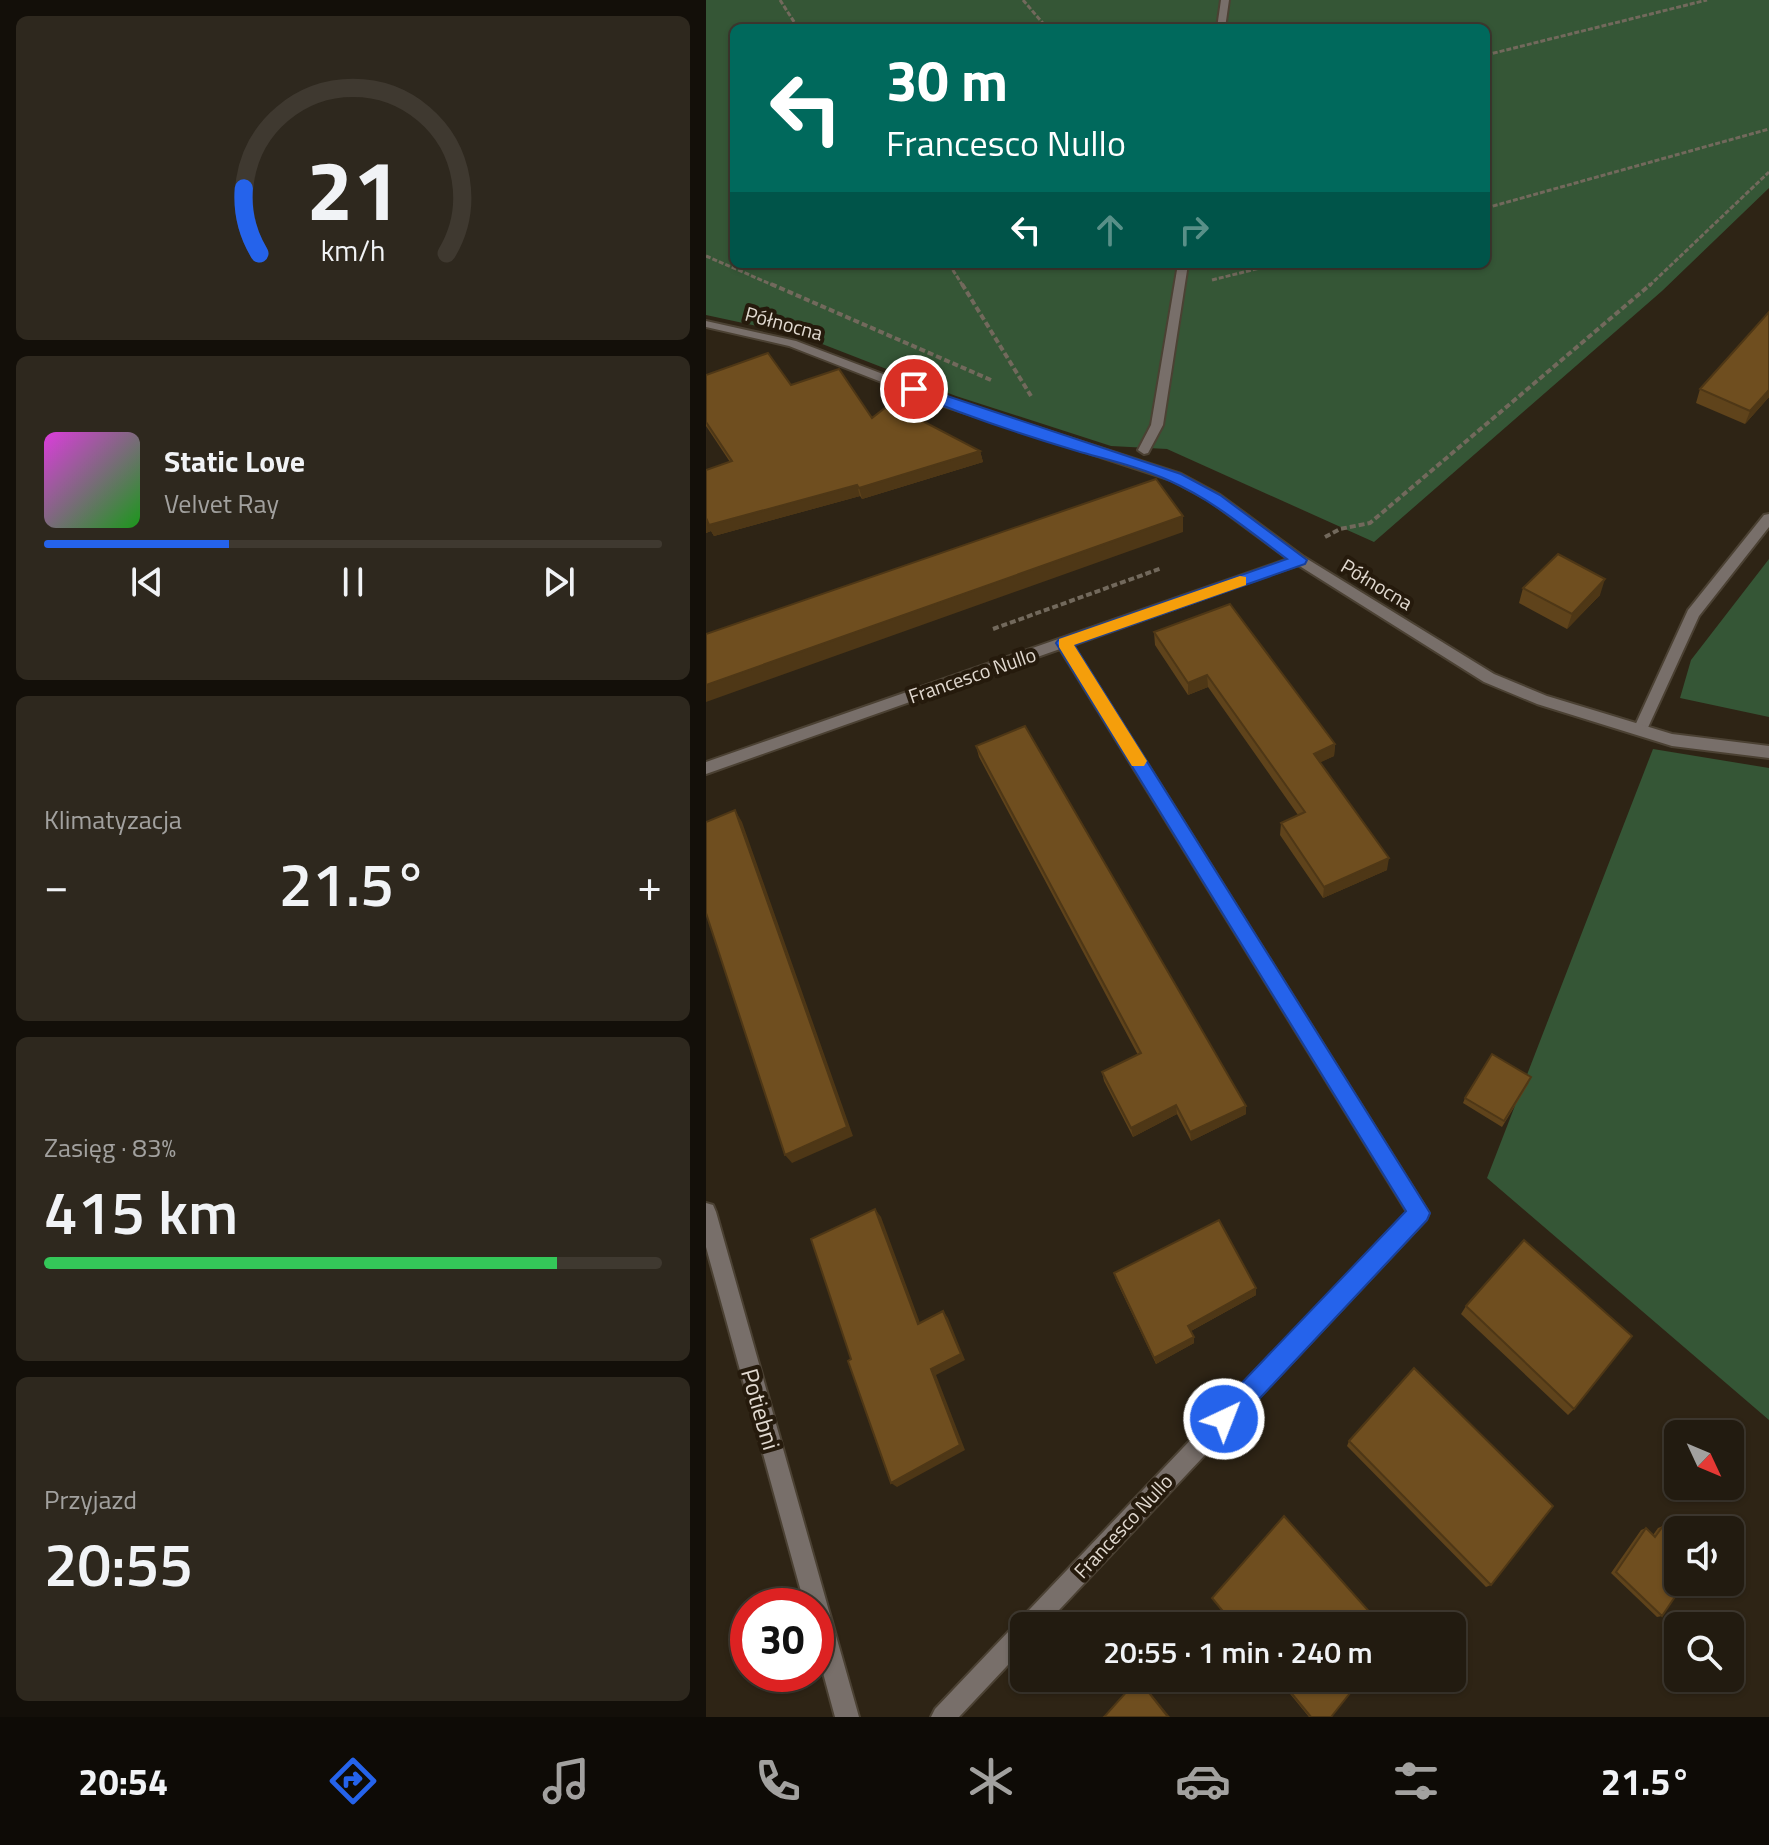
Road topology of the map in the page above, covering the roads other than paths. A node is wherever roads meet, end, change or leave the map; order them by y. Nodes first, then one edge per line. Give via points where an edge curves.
1 (1225, 0) edge
2 (1222, 24) edge
3 (1183, 268) edge
4 (706, 324) edge
5 (1144, 450) dead end
6 (1769, 518) edge
7 (1299, 560) junction
8 (1064, 643) junction
9 (1640, 730) junction
10 (1769, 752) edge
11 (706, 768) edge
12 (706, 1212) edge
13 (811, 1588) edge
14 (1042, 1612) edge
15 (1010, 1646) edge
16 (834, 1670) edge
17 (847, 1717) edge
18 (943, 1717) edge

1 - 2 street
3 - 5 street via 1157,425
4 - 7 street, Północna via 792,343 942,401 1176,477 1215,498
6 - 9 street via 1693,614
7 - 8 street
7 - 9 street, Północna via 1489,678
8 - 11 street, Francesco Nullo
8 - 14 street, Francesco Nullo via 1419,1213
9 - 10 street, Północna via 1672,740
12 - 13 street, Potiebni
15 - 18 street
16 - 17 street, Potiebni

